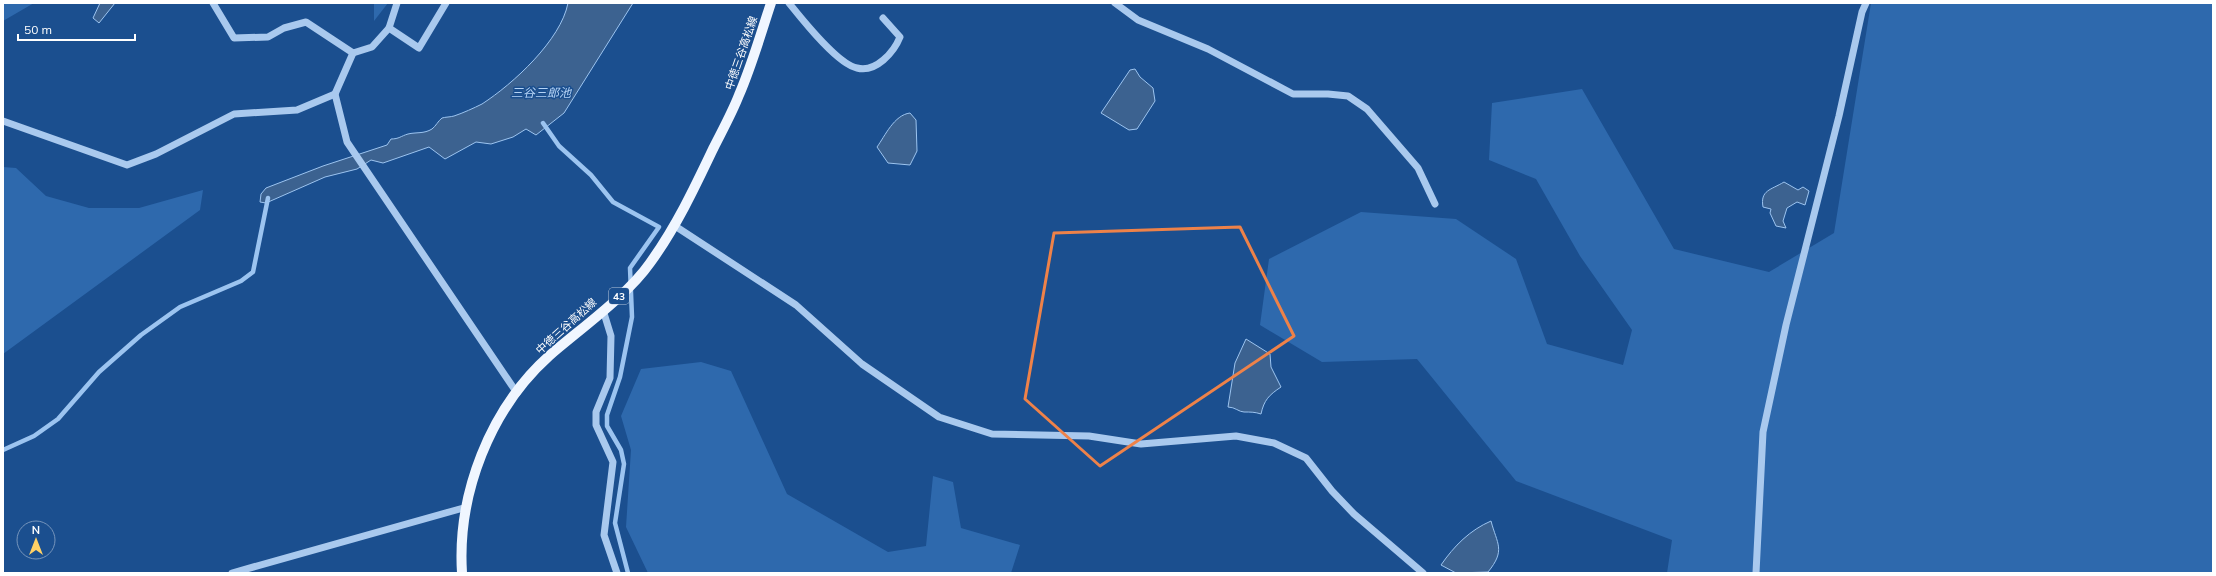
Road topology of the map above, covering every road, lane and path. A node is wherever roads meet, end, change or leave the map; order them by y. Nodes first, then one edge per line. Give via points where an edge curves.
1 (213, 3) edge
2 (397, 3) edge
3 (446, 3) edge
4 (771, 3) edge
5 (788, 3) edge
6 (1115, 3) edge
7 (1866, 3) edge
8 (883, 18) dead end
9 (389, 28) junction
10 (354, 53) junction
11 (335, 94) junction
12 (3, 121) edge
13 (1435, 204) dead end
14 (675, 226) junction
15 (603, 310) junction
16 (517, 393) junction
17 (467, 507) junction
18 (232, 573) edge
19 (462, 573) edge
20 (617, 573) edge
21 (1423, 573) edge
22 (1756, 573) edge

1 - 10 street via 234,38 268,37 284,28 306,22
2 - 9 street
3 - 9 street via 419,48
4 - 14 main road, 中徳三谷高松線 / 43 via 740,95
5 - 8 street via 810,30 840,59 857,68 875,66 895,48 900,37
6 - 13 street via 1138,20 1208,49 1293,94 1348,96 1367,109 1418,168
7 - 22 street via 1786,325 1763,432
9 - 10 street via 372,47
10 - 11 street
11 - 12 street via 297,110 234,114 156,154 127,164
11 - 16 street via 347,142 353,152
14 - 15 main road, 中徳三谷高松線 / 43 via 648,266
14 - 21 street via 796,305 862,364 939,417 992,434 1089,436 1141,444 1236,436 1274,443 1306,458 1354,514
15 - 16 main road, 中徳三谷高松線 / 43 via 547,358
15 - 20 street via 612,336 610,378 596,412 596,425 613,462 604,535
16 - 17 main road, 中徳三谷高松線 / 43 via 491,433 480,459
17 - 18 street
17 - 19 main road, 中徳三谷高松線 / 43

